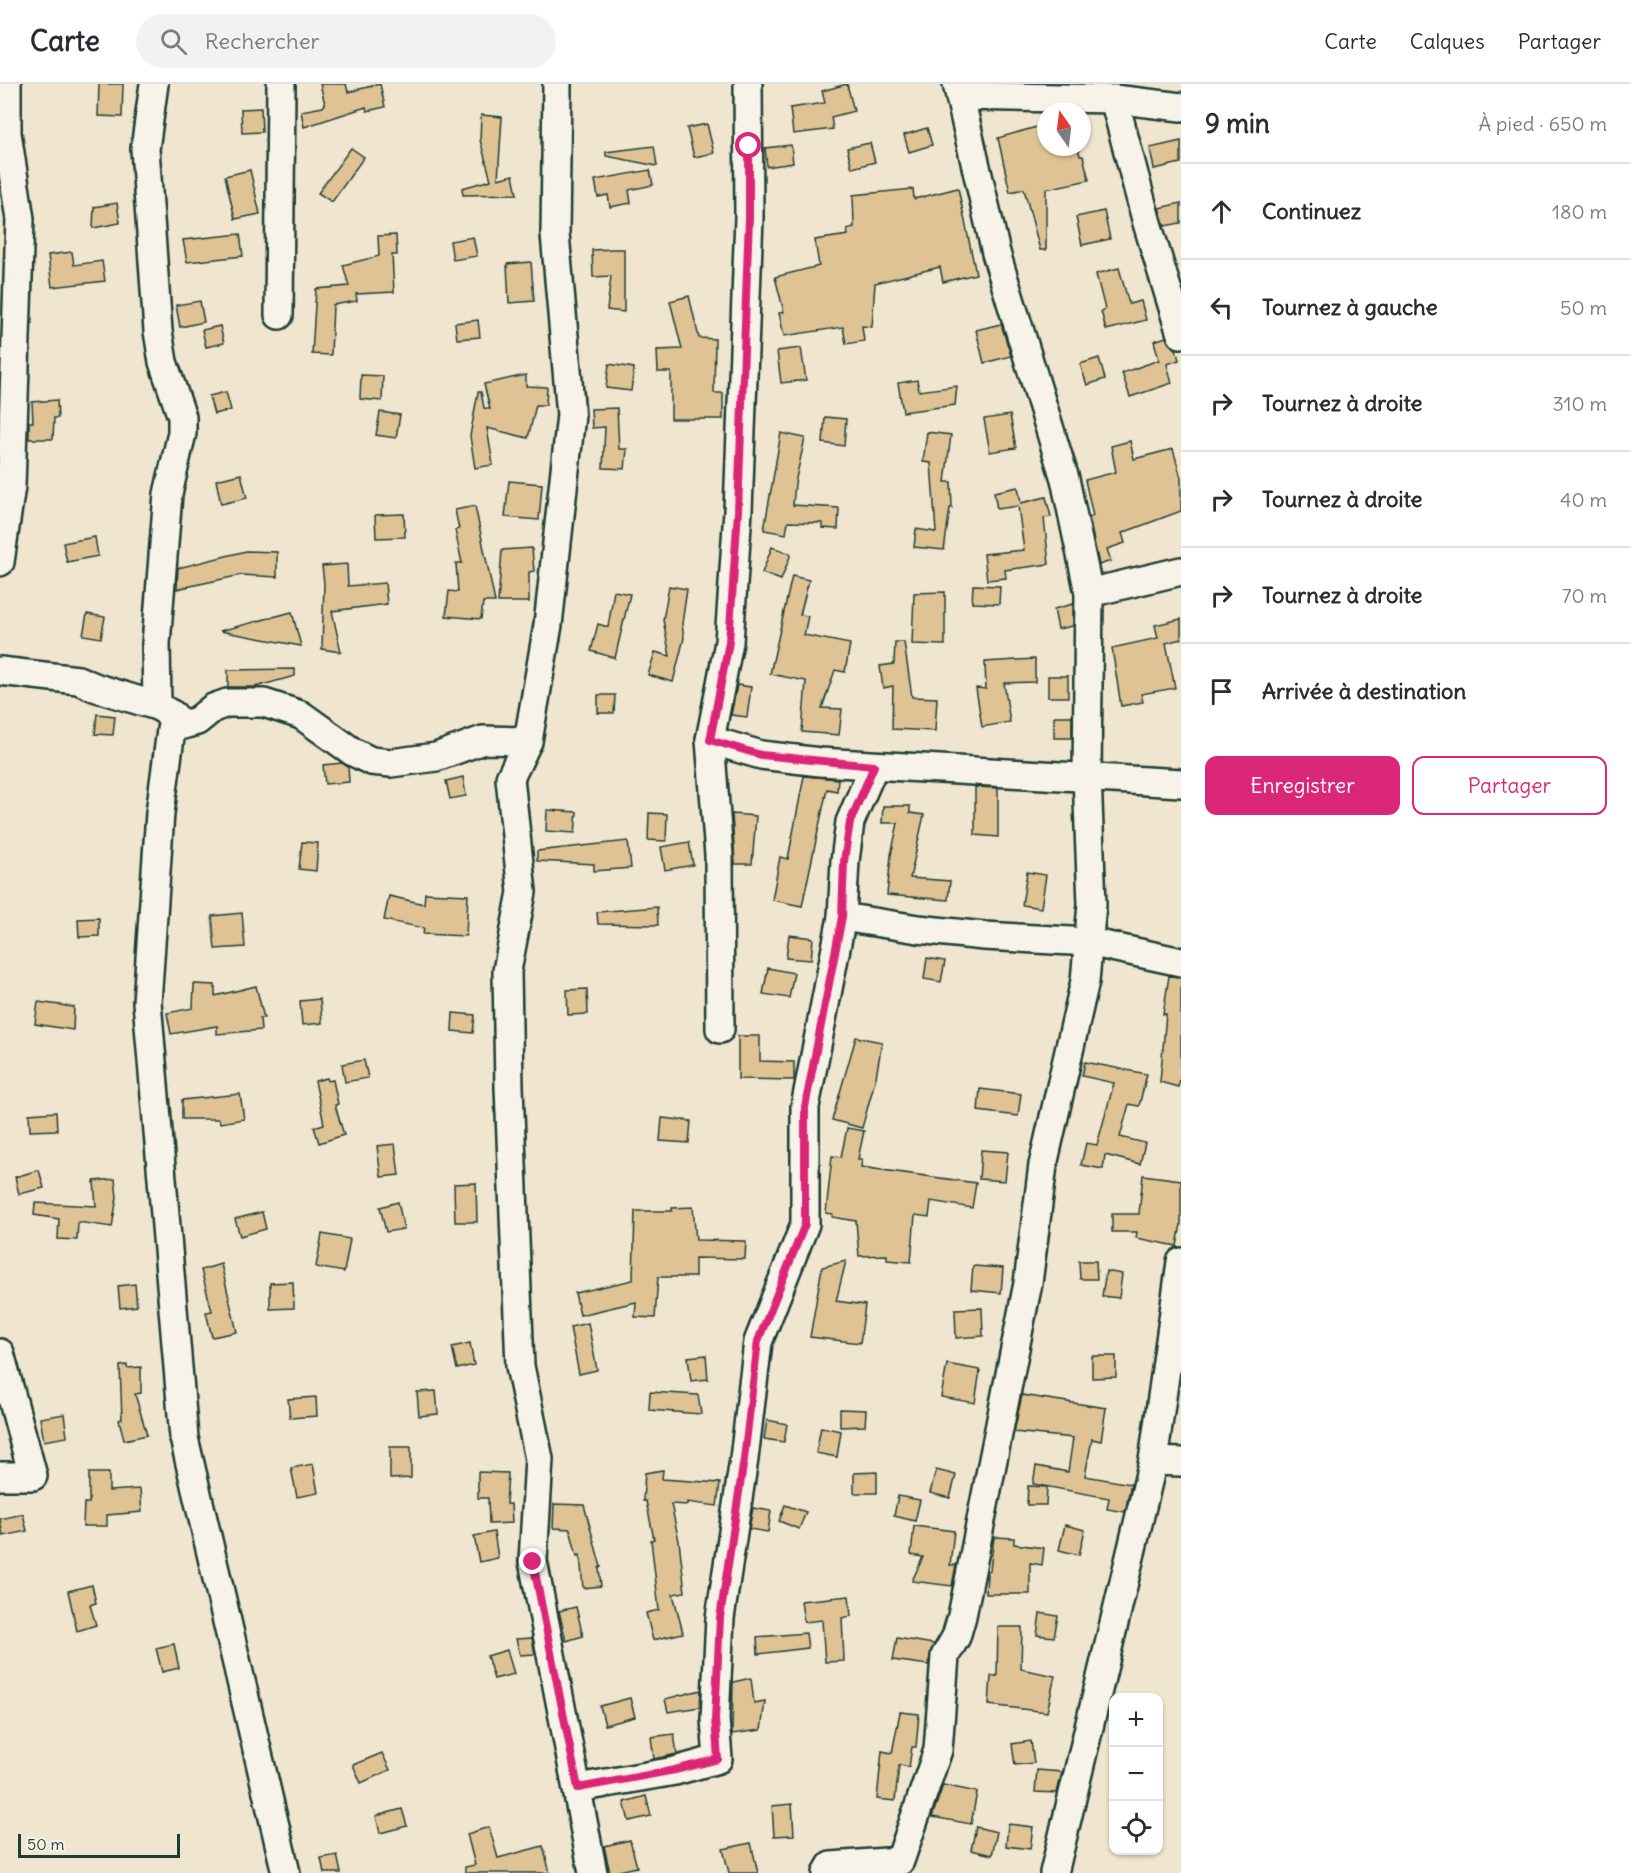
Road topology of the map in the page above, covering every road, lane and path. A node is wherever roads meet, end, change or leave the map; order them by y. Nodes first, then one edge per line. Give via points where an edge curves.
1 (7, 84) edge
2 (154, 84) edge
3 (281, 84) edge
4 (557, 84) edge
5 (748, 84) edge
6 (959, 90) edge
7 (1114, 99) junction
8 (1181, 107) edge
9 (279, 315) dead end
10 (1181, 334) edge
11 (0, 562) edge
12 (1181, 571) edge
13 (1089, 593) junction
14 (0, 671) edge
15 (165, 710) junction
16 (710, 740) junction
17 (528, 741) junction
18 (874, 766) junction
19 (1087, 776) junction
20 (1181, 783) edge
21 (842, 917) junction
22 (1089, 942) junction
23 (1181, 962) edge
24 (720, 1029) dead end
25 (1181, 1262) edge
26 (0, 1353) edge
27 (1153, 1461) junction
28 (1181, 1462) edge
29 (0, 1476) edge
30 (578, 1788) junction
31 (829, 1870) edge
32 (286, 1873) edge
33 (593, 1873) edge
34 (872, 1873) edge
35 (1054, 1873) edge

1 - 11 street via 7,133 20,219 10,486
2 - 15 street via 145,149 158,331 163,362 182,417 168,494 156,644
3 - 9 street
4 - 17 street via 555,234 571,415 548,625
5 - 16 street via 749,217 738,511 729,642
6 - 7 street
6 - 13 street via 996,253 1065,479
7 - 8 street
7 - 10 street
12 - 13 street
13 - 19 street
14 - 15 street via 78,680
15 - 17 street via 183,725 226,703 264,703 301,715 371,761 391,763 436,757 483,740
15 - 32 street via 147,1002 184,1438
16 - 18 street via 761,755
16 - 24 street via 719,855
17 - 30 street via 510,778 522,892 507,971 520,1366 539,1459 533,1562
18 - 19 street
18 - 21 street via 850,822
19 - 20 street
19 - 22 street via 1092,877
21 - 22 street via 984,936
21 - 30 street via 805,1107 805,1224 758,1341 720,1618 715,1719 718,1759
22 - 23 street
22 - 31 street via 1085,981 1043,1165 1028,1283 1006,1398 962,1616 945,1656 938,1750 900,1861
25 - 27 street
26 - 29 street via 33,1476
27 - 28 street
27 - 35 street
30 - 33 street
31 - 34 street

